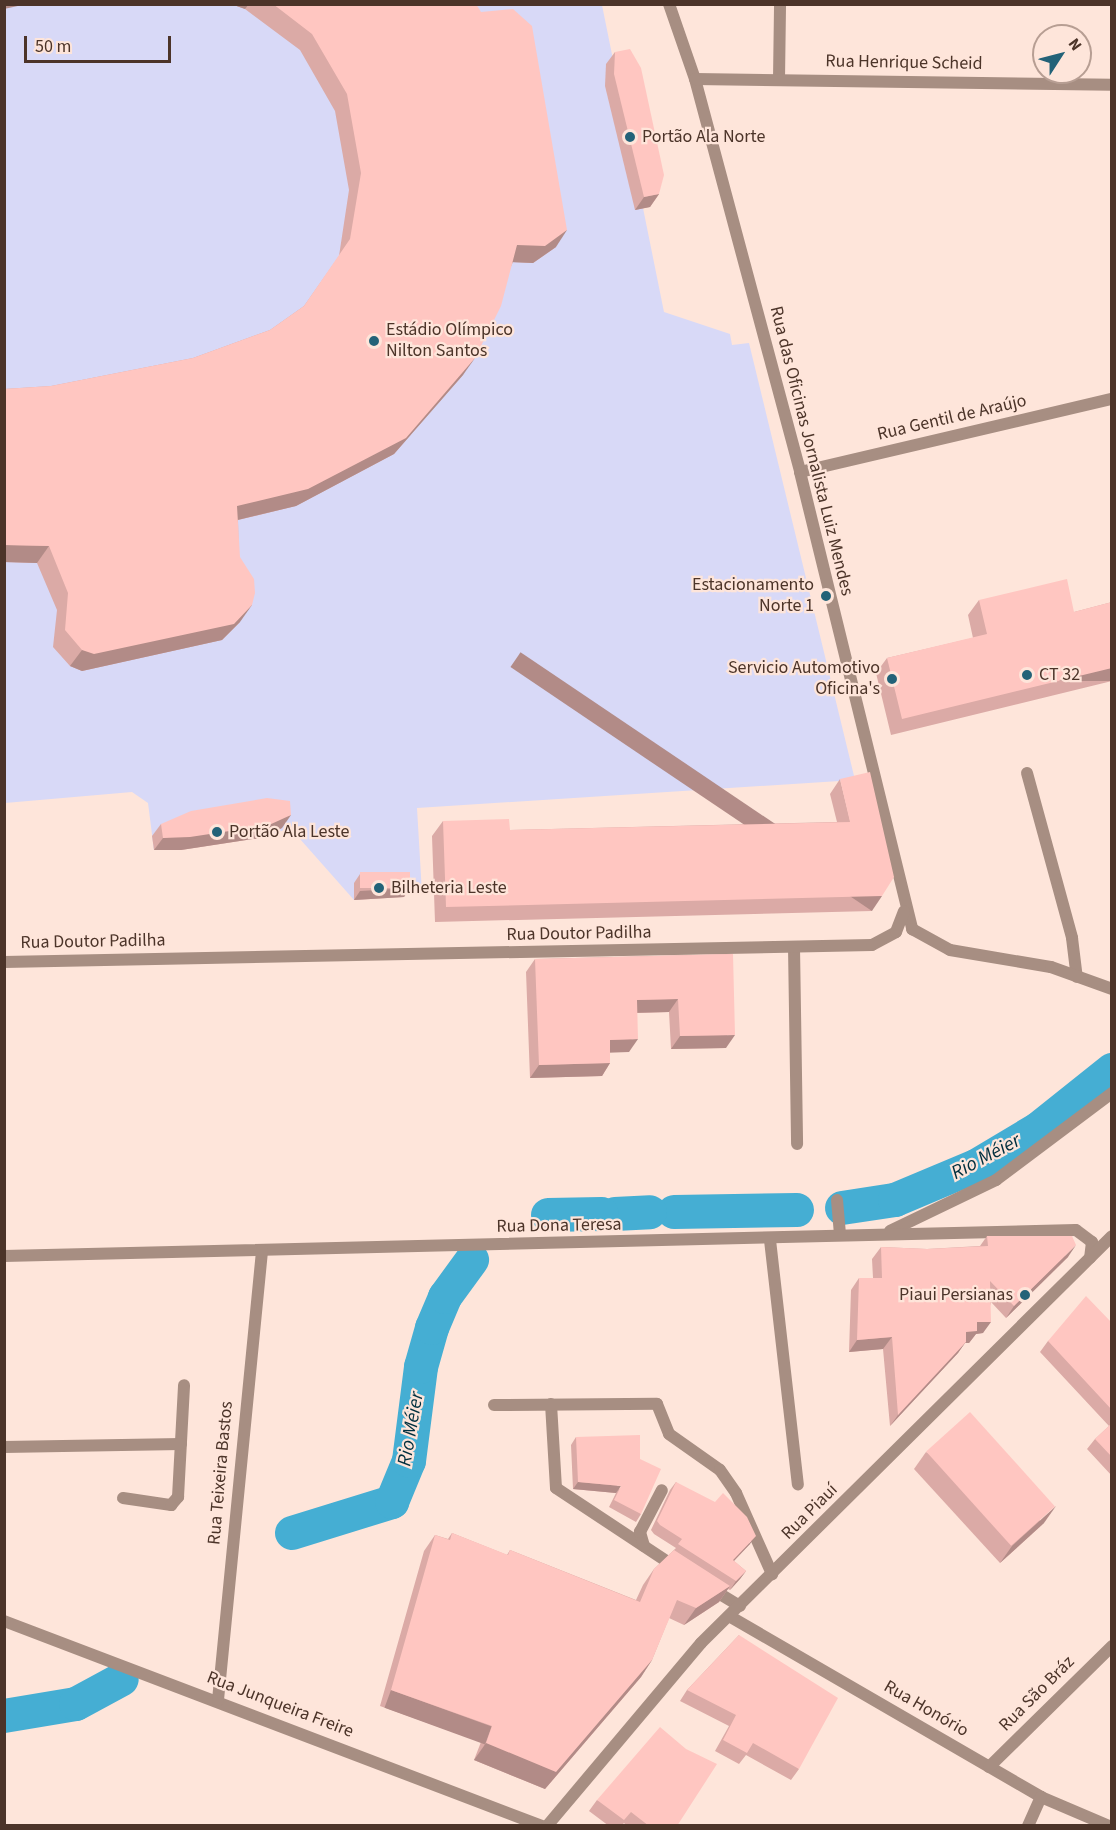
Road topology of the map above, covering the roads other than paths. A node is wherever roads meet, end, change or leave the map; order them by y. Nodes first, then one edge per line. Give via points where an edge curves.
1 (669, 4) edge
2 (780, 4) edge
3 (695, 79) junction
4 (779, 79) junction
5 (1112, 84) edge
6 (1112, 399) edge
7 (800, 472) junction
8 (1027, 772) dead end
9 (904, 911) junction
10 (794, 947) junction
11 (4, 962) edge
12 (1077, 976) junction
13 (1112, 989) edge
14 (1112, 1093) edge
15 (797, 1144) dead end
16 (837, 1200) dead end
17 (884, 1233) junction
18 (840, 1234) junction
19 (1112, 1236) edge
20 (770, 1240) junction
21 (262, 1250) junction
22 (4, 1256) edge
23 (1090, 1258) junction
24 (184, 1385) dead end
25 (551, 1404) junction
26 (494, 1406) dead end
27 (181, 1444) junction
28 (4, 1447) edge
29 (798, 1484) dead end
30 (662, 1490) dead end
31 (123, 1498) dead end
32 (644, 1546) junction
33 (772, 1574) junction
34 (740, 1606) junction
35 (729, 1616) junction
36 (4, 1621) edge
37 (1112, 1646) edge
38 (218, 1700) junction
39 (989, 1767) junction
40 (1041, 1797) junction
41 (544, 1826) edge
42 (1028, 1826) edge
43 (1109, 1826) edge

1 - 3 street, Rua das Oficinas Jornalista Luiz Mendes
2 - 4 street
3 - 4 street, Rua Henrique Scheid
3 - 7 street, Rua das Oficinas Jornalista Luiz Mendes
4 - 5 street, Rua Henrique Scheid
6 - 7 street, Rua Gentil de Araújo
7 - 9 street, Rua das Oficinas Jornalista Luiz Mendes
8 - 12 street via 1072,938
9 - 10 street, Rua Doutor Padilha via 896,933 872,945
9 - 12 street via 912,929 926,941
10 - 11 street, Rua Doutor Padilha
10 - 15 street
12 - 13 street
14 - 17 street via 996,1180
16 - 18 street
17 - 18 street, Rua Dona Teresa
17 - 23 street, Rua Dona Teresa via 1076,1230 1092,1242
18 - 20 street, Rua Dona Teresa
19 - 23 street, Rua Piauí
20 - 21 street, Rua Dona Teresa
20 - 29 street
21 - 22 street, Rua Dona Teresa
21 - 38 street, Rua Teixeira Bastos
23 - 33 street, Rua Piauí
24 - 27 street
25 - 26 street
25 - 32 street via 556,1488
25 - 33 street via 657,1404 669,1434 720,1470 736,1493
27 - 28 street
27 - 31 street via 178,1497 171,1505
30 - 32 street via 640,1532
32 - 34 street
33 - 34 street, Rua Piauí
34 - 35 street, Rua Piauí
35 - 39 street, Rua Honório
35 - 41 street, Rua Piauí
36 - 38 street, Rua Junqueira Freire
37 - 39 street, Rua São Bráz
38 - 41 street, Rua Junqueira Freire
39 - 40 street, Rua Honório
40 - 42 street
40 - 43 street, Rua Honório

